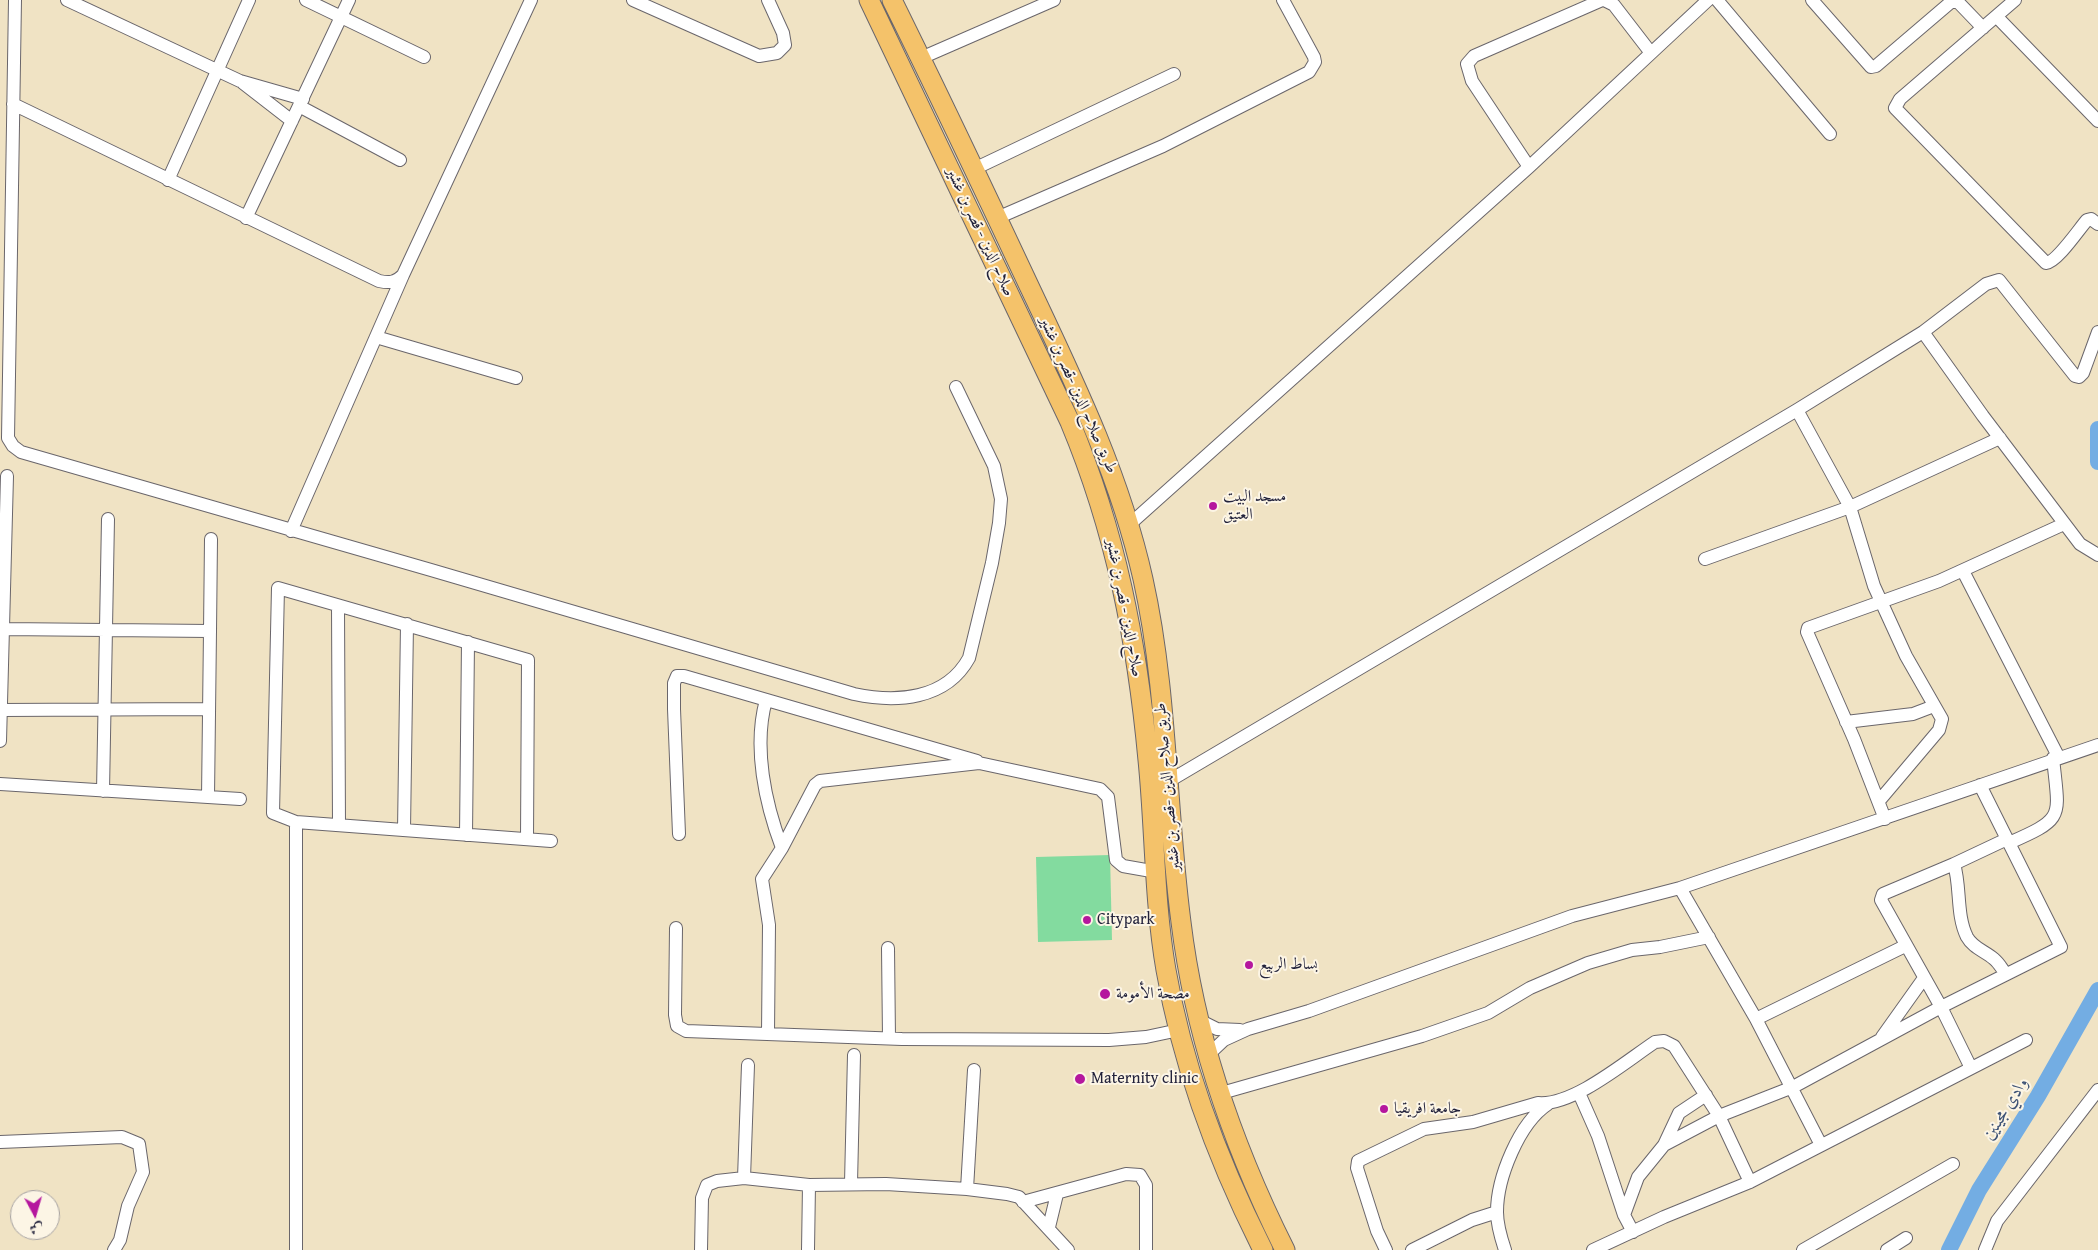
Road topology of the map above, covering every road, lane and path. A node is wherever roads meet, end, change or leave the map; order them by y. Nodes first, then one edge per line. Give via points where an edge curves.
1 (15, 0) edge
2 (67, 0) edge
3 (249, 0) edge
4 (306, 0) edge
5 (349, 0) edge
6 (530, 0) edge
7 (633, 0) edge
8 (768, 0) edge
9 (869, 0) edge
10 (892, 0) edge
11 (1054, 0) edge
12 (1283, 0) edge
13 (1603, 0) edge
14 (1708, 0) edge
15 (1717, 0) edge
16 (1812, 0) edge
17 (2015, 0) edge
18 (1997, 16) junction
19 (341, 17) junction
20 (1983, 28) junction
21 (1651, 53) junction
22 (424, 57) dead end
23 (921, 58) junction
24 (217, 70) junction
25 (1174, 74) dead end
26 (240, 81) junction
27 (301, 103) junction
28 (13, 104) junction
29 (292, 121) junction
30 (2098, 121) edge
31 (1830, 134) dead end
32 (400, 160) dead end
33 (1529, 167) junction
34 (974, 169) junction
35 (168, 180) junction
36 (246, 218) junction
37 (997, 218) junction
38 (2098, 224) edge
39 (1006, 238) junction
40 (987, 247) junction
41 (403, 275) junction
42 (1923, 332) junction
43 (2098, 332) edge
44 (376, 337) junction
45 (516, 378) dead end
46 (956, 387) dead end
47 (1797, 410) junction
48 (2000, 438) junction
49 (7, 476) dead end
50 (1850, 506) junction
51 (108, 519) dead end
52 (1130, 524) junction
53 (2064, 524) junction
54 (291, 531) junction
55 (211, 539) dead end
56 (2098, 555) edge
57 (1704, 559) dead end
58 (1962, 571) junction
59 (1882, 602) junction
60 (338, 606) junction
61 (407, 624) junction
62 (3, 629) junction
63 (106, 630) junction
64 (210, 631) junction
65 (468, 642) junction
66 (766, 700) junction
67 (1934, 706) junction
68 (209, 709) junction
69 (1, 710) edge
70 (105, 710) junction
71 (1846, 722) junction
72 (0, 741) edge
73 (2098, 745) edge
74 (2056, 757) junction
75 (986, 764) junction
76 (1169, 781) junction
77 (0, 784) edge
78 (1980, 785) junction
79 (103, 790) junction
80 (208, 797) junction
81 (240, 799) dead end
82 (1879, 801) junction
83 (1885, 819) junction
84 (296, 822) junction
85 (339, 825) junction
86 (404, 830) junction
87 (679, 834) dead end
88 (466, 835) junction
89 (527, 839) junction
90 (551, 841) dead end
91 (2008, 841) junction
92 (782, 848) junction
93 (1954, 864) junction
94 (1157, 872) junction
95 (1680, 888) junction
96 (676, 928) dead end
97 (1708, 937) junction
98 (1905, 946) junction
99 (888, 948) dead end
100 (2006, 974) junction
101 (1924, 978) junction
102 (1941, 1007) junction
103 (1756, 1019) junction
104 (1199, 1020) junction
105 (1179, 1030) junction
106 (1248, 1030) junction
107 (768, 1033) junction
108 (889, 1038) junction
109 (1880, 1040) junction
110 (2026, 1040) dead end
111 (854, 1055) dead end
112 (1207, 1056) junction
113 (748, 1065) dead end
114 (1971, 1068) junction
115 (974, 1070) dead end
116 (1793, 1087) junction
117 (2098, 1090) edge
118 (1579, 1093) junction
119 (1218, 1094) junction
120 (1706, 1096) junction
121 (1548, 1104) junction
122 (1719, 1116) junction
123 (0, 1142) edge
124 (1664, 1145) junction
125 (1821, 1145) junction
126 (1952, 1164) dead end
127 (744, 1178) junction
128 (1750, 1182) junction
129 (851, 1183) junction
130 (809, 1185) junction
131 (967, 1189) junction
132 (1057, 1194) junction
133 (1023, 1202) junction
134 (1496, 1212) junction
135 (1624, 1215) junction
136 (1048, 1227) junction
137 (1633, 1232) junction
138 (1906, 1238) dead end
139 (1811, 1248) edge
140 (114, 1250) edge
141 (296, 1250) edge
142 (701, 1250) edge
143 (808, 1250) edge
144 (1068, 1250) edge
145 (1146, 1250) edge
146 (1263, 1250) edge
147 (1285, 1250) edge
148 (1386, 1250) edge
149 (1412, 1250) edge
150 (1505, 1250) edge
151 (1593, 1250) edge
152 (1887, 1250) edge
153 (1985, 1250) edge

1 - 28 street
2 - 24 street
3 - 24 street
4 - 19 street
5 - 19 street
6 - 41 street
7 - 8 street via 759,56 777,53 785,45
9 - 40 highway, صلاح الدين - قصر بن غشير
10 - 23 highway, طريق صلاح الدين -قصر بن غشير
11 - 23 street
12 - 37 street via 1314,57 1315,62 1309,72 1163,146
13 - 21 street via 1614,5
13 - 33 street via 1474,56 1467,64 1472,81
14 - 21 street
15 - 31 street
16 - 20 street via 1871,66 1876,66 1951,2 1958,2
17 - 18 street
18 - 20 street
18 - 30 street
19 - 22 street
19 - 27 street
20 - 38 street via 1900,99 1895,108 1897,113 2046,263 2058,255 2087,220 2092,219
21 - 33 street
23 - 34 highway, طريق صلاح الدين -قصر بن غشير
24 - 26 street
24 - 35 street
25 - 34 street
26 - 27 street
26 - 29 street
27 - 29 street
27 - 32 street
28 - 35 street
28 - 54 street via 9,441 21,452
29 - 36 street
33 - 52 street
34 - 37 highway, طريق صلاح الدين -قصر بن غشير
35 - 36 street
36 - 41 street via 378,281 390,283
37 - 39 highway, طريق صلاح الدين -قصر بن غشير
39 - 40 highway
39 - 52 highway, طريق صلاح الدين -قصر بن غشير via 1098,433
40 - 94 highway, صلاح الدين - قصر بن غشير via 1074,430 1114,548 1138,682
41 - 44 street
42 - 43 street via 1986,284 1999,280 2075,376 2083,373
42 - 47 street
42 - 48 street
44 - 45 street
44 - 54 street
46 - 54 street via 997,476 999,523 969,658 957,676 921,695 887,698 854,694
47 - 50 street
47 - 76 street
48 - 50 street
48 - 53 street
49 - 62 street
50 - 57 street
50 - 59 street via 1865,559
51 - 63 street
52 - 76 highway, طريق صلاح الدين -قصر بن غشير via 1149,615
53 - 56 street via 2080,544
53 - 58 street
55 - 64 street
58 - 59 street
58 - 74 street
59 - 67 street via 1906,656
59 - 71 street via 1808,628
60 - 61 street
60 - 84 street via 278,588 273,813
60 - 85 street
61 - 65 street
61 - 86 street
62 - 63 street
62 - 69 street
63 - 64 street
63 - 70 street
64 - 68 street
65 - 88 street
65 - 89 street via 528,660
66 - 75 street
66 - 87 street via 684,676 676,678 674,709
66 - 92 street via 760,724 762,755 770,816
67 - 71 street via 1913,714
67 - 82 street via 1942,719 1939,730
68 - 70 street
68 - 80 street
69 - 70 street
69 - 72 street
70 - 79 street
71 - 82 street
73 - 74 street
74 - 78 street
74 - 91 street via 2058,806 2054,817 2044,828
75 - 92 street via 820,781 814,785
75 - 94 street via 1100,789 1106,793 1116,860 1123,866
76 - 104 highway, طريق صلاح الدين -قصر بن غشير via 1180,919
77 - 79 street
78 - 83 street
78 - 91 street
79 - 80 street
80 - 81 street
82 - 83 street
83 - 95 street
84 - 85 street
84 - 141 street
85 - 86 street
86 - 88 street
88 - 89 street
89 - 90 street
91 - 93 street
91 - 100 street via 2061,947
92 - 107 street via 762,879 769,925
93 - 98 street via 1882,894 1881,900
93 - 100 street via 1961,918 1967,937 1976,948 1993,958
94 - 105 highway, صلاح الدين - قصر بن غشير via 1166,968
95 - 97 street
95 - 106 street via 1572,916
96 - 107 street via 677,1026 686,1031
97 - 103 street
97 - 119 street via 1632,950 1588,963 1530,988 1480,1016 1422,1036
98 - 101 street
98 - 103 street
99 - 108 street
100 - 102 street
101 - 102 street
101 - 109 street
102 - 109 street
102 - 114 street
103 - 116 street
104 - 106 street via 1217,1029
104 - 112 highway, طريق صلاح الدين -قصر بن غشير
105 - 108 street via 1120,1040
105 - 146 highway, صلاح الدين - قصر بن غشير via 1222,1165
106 - 112 street via 1224,1040
107 - 108 street
109 - 116 street
110 - 114 street
111 - 129 street
112 - 119 highway, طريق صلاح الدين -قصر بن غشير
113 - 127 street
114 - 125 street
115 - 131 street
116 - 122 street
116 - 125 street
117 - 153 street via 1997,1221
118 - 120 street via 1655,1042 1664,1042 1674,1046
118 - 121 street
118 - 135 street via 1598,1136
119 - 147 highway, طريق صلاح الدين -قصر بن غشير via 1250,1176
120 - 122 street
120 - 124 street via 1679,1113
121 - 134 street via 1536,1114 1515,1144
121 - 148 street via 1538,1102 1473,1122 1424,1129 1358,1161 1357,1168
122 - 124 street
122 - 128 street
123 - 140 street via 122,1137 139,1144 143,1172
124 - 135 street via 1638,1178
125 - 128 street
126 - 139 street
127 - 130 street
127 - 142 street via 708,1185 702,1198
128 - 137 street
129 - 130 street
129 - 131 street
130 - 143 street
131 - 133 street via 1007,1194 1019,1197
132 - 133 street
132 - 136 street
132 - 145 street via 1126,1174 1140,1175 1146,1185
133 - 136 street
134 - 149 street via 1472,1220
134 - 150 street
135 - 137 street
136 - 144 street
137 - 151 street
138 - 152 street

